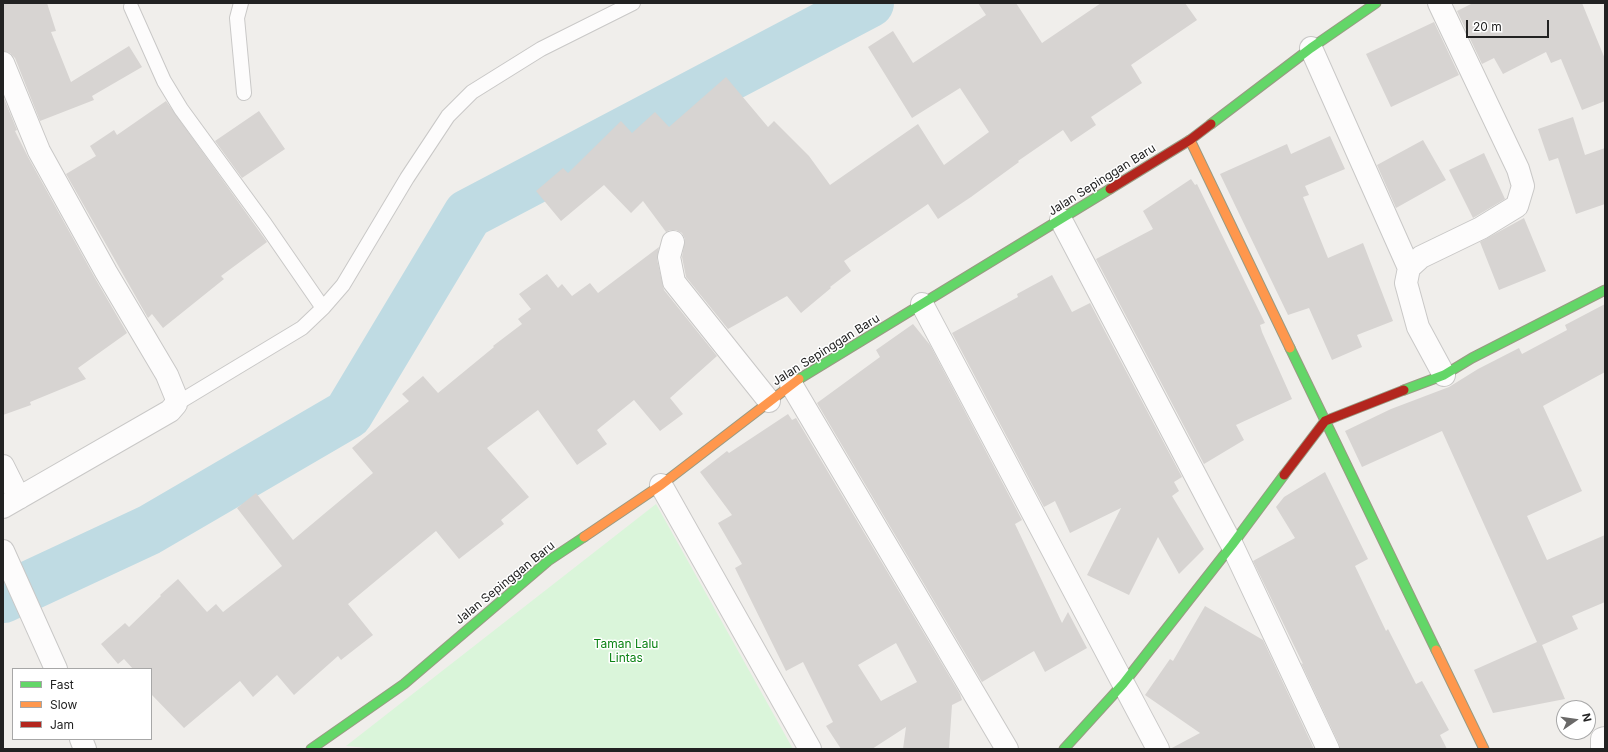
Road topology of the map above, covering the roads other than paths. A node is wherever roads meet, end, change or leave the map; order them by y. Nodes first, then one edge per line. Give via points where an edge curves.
1 (241, 3) edge
2 (633, 3) edge
3 (1376, 3) edge
4 (1439, 3) edge
5 (131, 6) dead end
6 (1311, 48) junction
7 (3, 63) edge
8 (244, 93) dead end
9 (1190, 140) junction
10 (1060, 220) junction
11 (674, 242) dead end
12 (1410, 268) junction
13 (1605, 290) edge
14 (922, 304) junction
15 (323, 308) junction
16 (1444, 375) junction
17 (791, 384) junction
18 (769, 402) junction
19 (176, 404) junction
20 (1325, 421) junction
21 (3, 466) edge
22 (661, 485) junction
23 (11, 503) edge
24 (1232, 545) junction
25 (3, 551) edge
26 (56, 668) edge
27 (1123, 684) junction
28 (1605, 738) edge
29 (311, 749) edge
30 (810, 749) edge
31 (1007, 749) edge
32 (1064, 749) edge
33 (1158, 749) edge
34 (1328, 749) edge
35 (1484, 749) edge
36 (1602, 749) edge

1 - 8 lane via 237,18
2 - 15 lane via 541,49 472,92 448,116 407,178 343,285
3 - 6 street, Jalan Sepinggan Baru
4 - 12 street via 1518,169 1523,186 1517,206 1481,228 1421,257
5 - 15 lane via 164,80 181,109
6 - 9 street, Jalan Sepinggan Baru
6 - 12 street
7 - 19 street via 39,151 167,375 176,397
9 - 10 street, Jalan Sepinggan Baru
9 - 20 street
10 - 14 street, Jalan Sepinggan Baru
10 - 24 street
11 - 18 street via 669,257 674,282
12 - 16 street via 1406,284 1418,327
13 - 16 street
14 - 17 street, Jalan Sepinggan Baru
14 - 27 street
15 - 19 lane via 302,328
16 - 20 street
17 - 18 street, Jalan Sepinggan Baru
17 - 31 street
18 - 22 street, Jalan Sepinggan Baru
19 - 23 street via 170,410
20 - 24 street
20 - 35 street
21 - 23 street
22 - 29 street, Jalan Sepinggan Baru via 548,561 404,684
22 - 30 street
24 - 27 street
24 - 34 street
25 - 26 street
27 - 32 street
27 - 33 street
28 - 36 street via 1602,740

